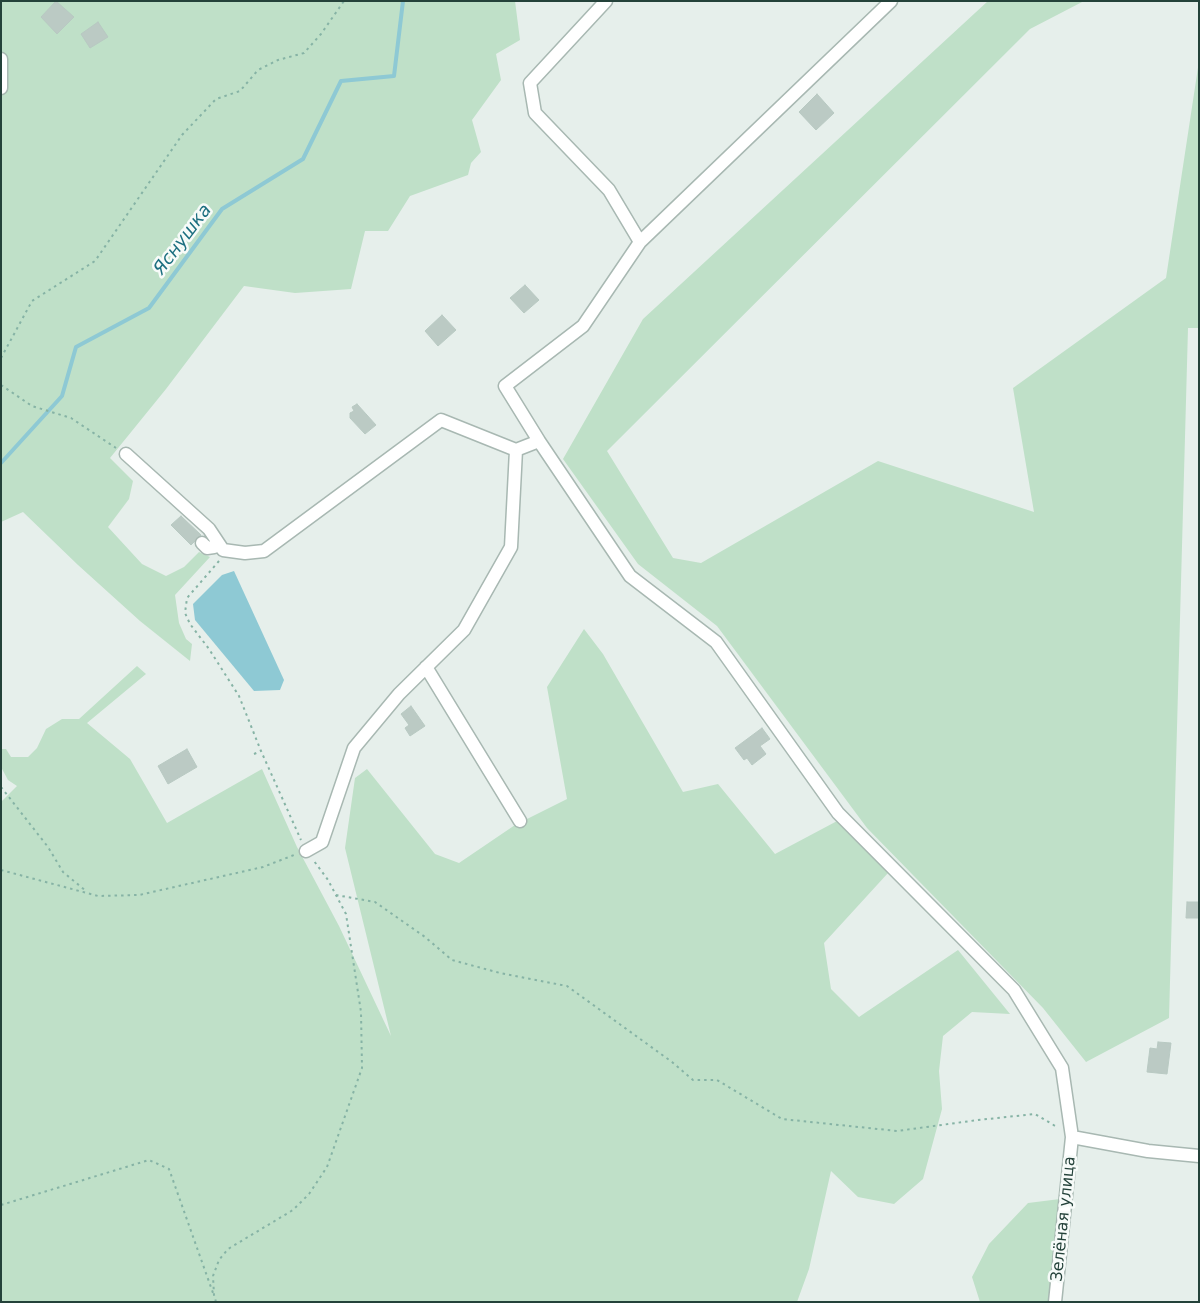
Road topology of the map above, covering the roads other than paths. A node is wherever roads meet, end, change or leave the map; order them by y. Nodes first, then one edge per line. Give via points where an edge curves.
1 (606, 1) edge
2 (891, 1) edge
3 (1, 59) edge
4 (1, 88) edge
5 (640, 242) junction
6 (539, 441) junction
7 (516, 450) junction
8 (126, 454) road end
9 (202, 543) dead end
10 (220, 546) junction
11 (426, 667) junction
12 (520, 821) dead end
13 (306, 852) road end
14 (1072, 1136) junction
15 (1199, 1156) edge
16 (1055, 1302) edge

1 - 5 street via 530,83 535,113 608,190
2 - 5 street
3 - 4 street
5 - 6 street, Зелёная улица via 583,326 505,386
6 - 7 street
6 - 14 street, Зелёная улица via 630,576 716,642 838,813 1014,990 1062,1068
7 - 10 street via 441,420 264,551 245,553
7 - 11 street via 511,547 464,630
8 - 10 street via 209,529
9 - 10 street via 206,548
11 - 12 street
11 - 13 street via 354,748 322,842
14 - 15 street via 1148,1151
14 - 16 street, Зелёная улица

